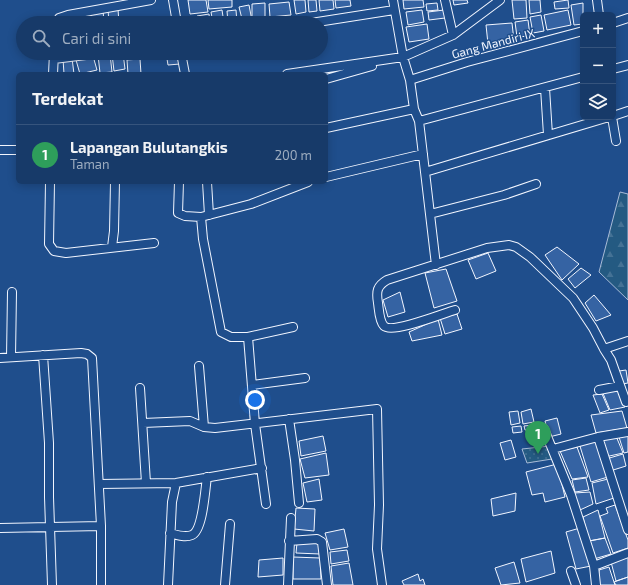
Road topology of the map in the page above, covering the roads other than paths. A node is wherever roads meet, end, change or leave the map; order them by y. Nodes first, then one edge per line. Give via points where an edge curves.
1 (151, 0) edge
2 (173, 0) edge
3 (393, 0) edge
4 (445, 0) edge
5 (597, 0) edge
6 (496, 2) edge
7 (394, 10) junction
8 (599, 12) edge
9 (65, 16) edge
10 (176, 16) edge
11 (628, 18) edge
12 (328, 20) edge
13 (616, 22) edge
14 (580, 32) edge
15 (453, 35) junction
16 (403, 57) junction
17 (54, 60) edge
18 (182, 60) edge
19 (628, 65) edge
20 (616, 68) edge
21 (346, 70) junction
22 (53, 72) edge
23 (185, 72) edge
24 (316, 72) edge
25 (328, 78) edge
26 (580, 78) edge
27 (410, 80) junction
28 (545, 88) junction
29 (414, 109) junction
30 (628, 111) edge
31 (616, 115) edge
32 (600, 120) edge
33 (612, 120) edge
34 (419, 121) junction
35 (328, 128) edge
36 (548, 135) junction
37 (616, 142) dead end
38 (0, 150) edge
39 (16, 150) edge
40 (423, 154) junction
41 (425, 172) junction
42 (328, 177) edge
43 (50, 184) edge
44 (115, 184) edge
45 (179, 184) edge
46 (206, 184) edge
47 (303, 184) edge
48 (536, 184) dead end
49 (430, 214) junction
50 (205, 216) junction
51 (154, 243) dead end
52 (112, 247) junction
53 (436, 265) junction
54 (12, 292) dead end
55 (455, 310) dead end
56 (293, 327) dead end
57 (248, 337) junction
58 (628, 341) edge
59 (604, 349) junction
60 (43, 355) junction
61 (11, 357) junction
62 (0, 358) edge
63 (199, 366) dead end
64 (305, 378) dead end
65 (252, 385) junction
66 (620, 386) junction
67 (140, 388) dead end
68 (599, 390) dead end
69 (626, 402) dead end
70 (289, 419) junction
71 (142, 423) junction
72 (255, 424) junction
73 (204, 426) junction
74 (544, 429) dead end
75 (628, 432) edge
76 (598, 437) junction
77 (553, 449) junction
78 (262, 468) junction
79 (206, 477) junction
80 (176, 483) junction
81 (98, 484) junction
82 (146, 484) junction
83 (299, 503) dead end
84 (266, 504) dead end
85 (291, 518) dead end
86 (230, 524) dead end
87 (101, 526) junction
88 (50, 527) junction
89 (0, 528) edge
90 (628, 530) edge
91 (170, 533) junction
92 (289, 541) junction
93 (628, 553) edge
94 (594, 566) junction
95 (571, 571) dead end
96 (52, 585) edge
97 (101, 585) edge
98 (168, 585) edge
99 (225, 585) edge
100 (288, 585) edge
101 (327, 585) edge
102 (382, 585) edge
103 (576, 585) edge
104 (596, 585) edge

1 - 9 street
2 - 10 street
3 - 7 street
4 - 15 street
5 - 8 street
6 - 15 street
7 - 12 street
7 - 16 street
11 - 13 street
14 - 27 street, Gang Mandiri IX
15 - 16 street
16 - 21 street
16 - 27 street
17 - 22 street
18 - 23 street
19 - 20 street
21 - 24 street
21 - 25 street
26 - 28 street
27 - 29 street
28 - 34 street
28 - 36 street
29 - 34 street
29 - 35 street
30 - 31 street
32 - 36 street
33 - 37 street
34 - 40 street
36 - 41 street
38 - 39 street
40 - 41 street
40 - 42 street
41 - 49 street
43 - 52 street via 50,244 54,251 66,253
44 - 52 street
45 - 50 street via 178,213 185,216
46 - 50 street
47 - 50 street via 251,204
48 - 49 street
49 - 53 street
50 - 57 street via 203,239 221,332 231,337
51 - 52 street
53 - 55 street via 387,280 378,287 376,293 382,322 384,326 394,328
53 - 59 street via 487,248 509,245 516,247 573,298
54 - 61 street
56 - 57 street
57 - 65 street
58 - 59 street
59 - 66 street via 611,360
60 - 61 street
60 - 81 street via 81,353 92,358
60 - 88 street via 49,443
61 - 62 street
63 - 73 street
64 - 65 street
65 - 72 street
66 - 68 street
66 - 69 street
67 - 71 street
70 - 72 street
70 - 83 street
70 - 102 street via 377,409 377,549
71 - 73 street via 190,421
71 - 82 street
72 - 73 street via 215,428
72 - 78 street
74 - 77 street
75 - 76 street
76 - 77 street
76 - 90 street
77 - 94 street
78 - 79 street
78 - 84 street
79 - 80 street
79 - 91 street via 197,531 185,537
80 - 82 street
80 - 91 street
81 - 82 street
81 - 87 street
85 - 92 street
86 - 99 street
87 - 88 street
87 - 97 street
88 - 89 street
88 - 96 street
91 - 98 street
92 - 100 street
92 - 101 street via 317,539 322,542
93 - 94 street
94 - 104 street
95 - 103 street

